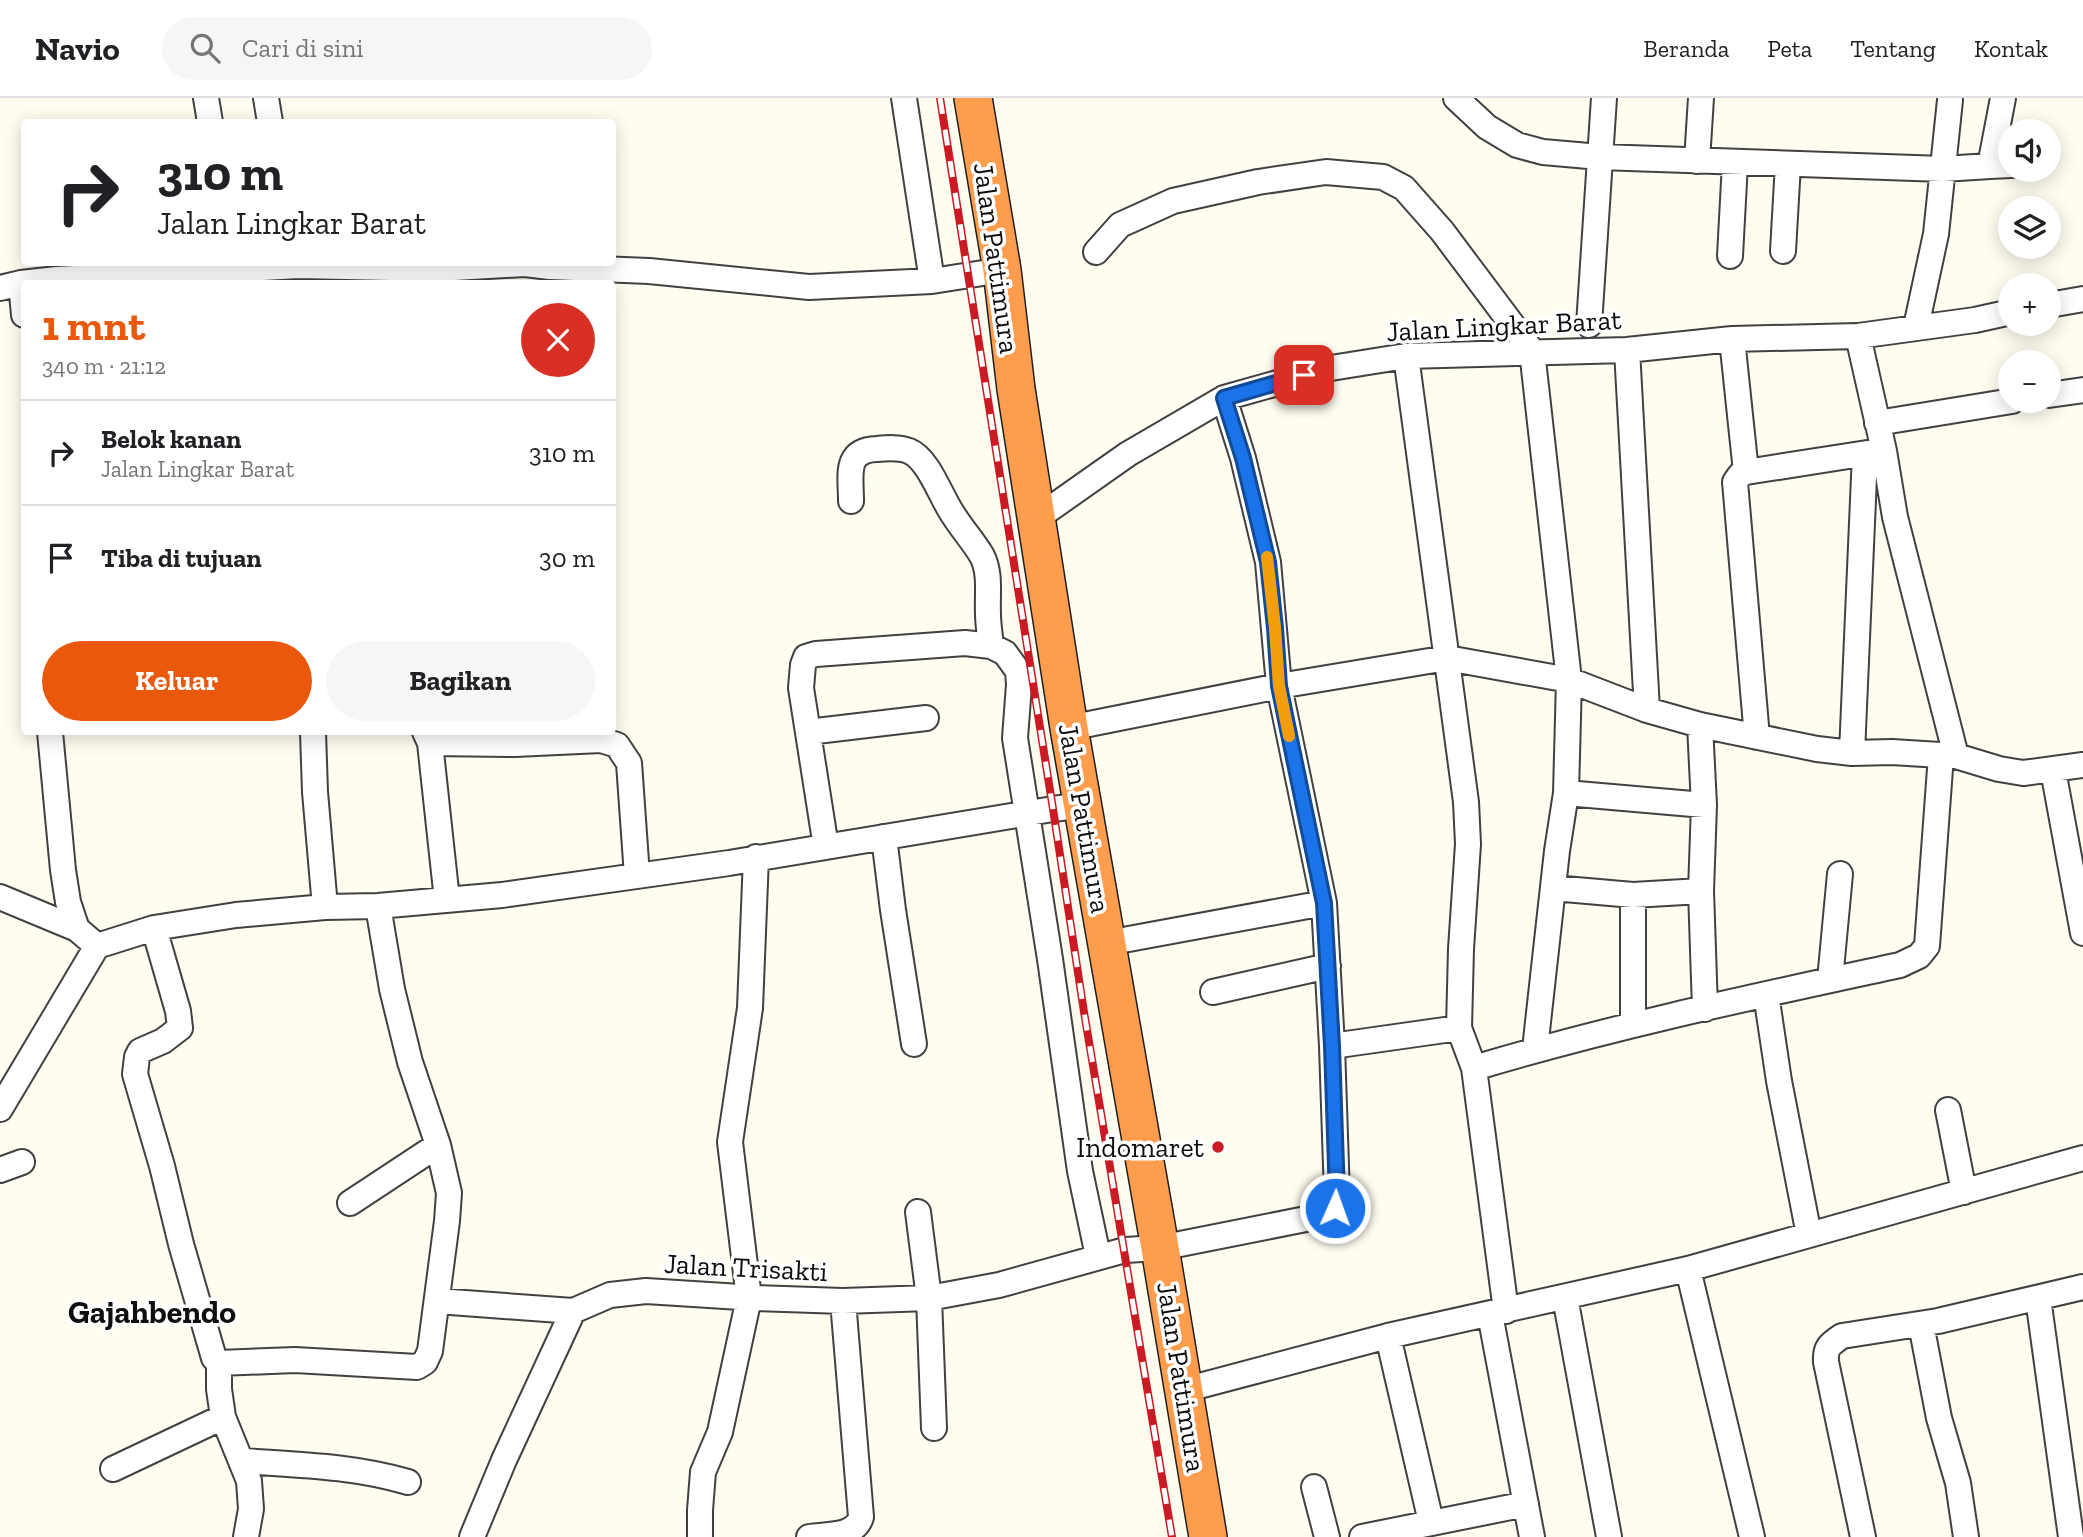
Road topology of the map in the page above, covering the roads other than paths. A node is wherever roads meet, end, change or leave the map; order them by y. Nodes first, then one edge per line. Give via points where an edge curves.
1 (206, 98) edge
2 (266, 98) edge
3 (904, 98) edge
4 (973, 98) edge
5 (1455, 98) edge
6 (1604, 98) edge
7 (1702, 98) edge
8 (2003, 98) edge
9 (1950, 100) edge
10 (210, 119) edge
11 (270, 119) edge
12 (2002, 119) edge
13 (1600, 157) junction
14 (1697, 161) junction
15 (1735, 163) junction
16 (1788, 164) junction
17 (1998, 165) edge
18 (1943, 170) junction
19 (1783, 251) dead end
20 (1096, 252) dead end
21 (1730, 256) dead end
22 (278, 266) edge
23 (307, 266) edge
24 (490, 266) edge
25 (542, 266) edge
26 (1002, 270) junction
27 (56, 271) edge
28 (346, 276) edge
29 (140, 279) edge
30 (28, 280) edge
31 (932, 281) junction
32 (10, 286) edge
33 (2083, 299) edge
34 (2061, 303) edge
35 (21, 309) edge
36 (1998, 315) edge
37 (1918, 320) junction
38 (1589, 325) dead end
39 (1858, 335) junction
40 (1732, 339) junction
41 (1627, 350) junction
42 (1532, 351) junction
43 (1406, 356) junction
44 (2083, 390) edge
45 (2061, 393) edge
46 (1224, 398) junction
47 (1998, 403) edge
48 (1877, 424) junction
49 (1875, 452) junction
50 (1746, 471) junction
51 (851, 501) dead end
52 (1037, 518) junction
53 (991, 646) junction
54 (1447, 657) junction
55 (1569, 680) junction
56 (1279, 686) junction
57 (1647, 710) junction
58 (926, 718) dead end
59 (1700, 725) junction
60 (1069, 727) junction
61 (808, 732) junction
62 (50, 735) edge
63 (313, 735) edge
64 (427, 737) edge
65 (1757, 737) junction
66 (1852, 753) junction
67 (1948, 756) junction
68 (2083, 765) edge
69 (2053, 770) junction
70 (1566, 793) junction
71 (1083, 805) junction
72 (1704, 805) junction
73 (1026, 814) junction
74 (2072, 816) edge
75 (884, 837) junction
76 (825, 847) junction
77 (757, 858) junction
78 (1840, 874) dead end
79 (637, 876) junction
80 (1553, 888) junction
81 (1701, 891) junction
82 (1633, 895) junction
83 (0, 897) edge
84 (447, 900) junction
85 (1324, 903) junction
86 (325, 906) junction
87 (378, 906) junction
88 (154, 928) junction
89 (77, 929) junction
90 (2083, 933) edge
91 (1107, 943) junction
92 (97, 946) junction
93 (1328, 966) junction
94 (1829, 980) junction
95 (1213, 992) dead end
96 (1766, 994) junction
97 (1705, 1009) junction
98 (1633, 1024) junction
99 (1459, 1028) junction
100 (914, 1044) dead end
101 (1332, 1046) junction
102 (1535, 1049) junction
103 (1474, 1068) junction
104 (0, 1109) edge
105 (1948, 1110) dead end
106 (440, 1156) junction
107 (2083, 1158) edge
108 (1964, 1192) junction
109 (350, 1203) dead end
110 (918, 1212) dead end
111 (1810, 1235) junction
112 (1160, 1248) junction
113 (1098, 1256) junction
114 (1688, 1269) junction
115 (2083, 1287) edge
116 (1565, 1297) junction
117 (749, 1298) junction
118 (929, 1298) junction
119 (2038, 1298) junction
120 (438, 1301) junction
121 (843, 1301) junction
122 (562, 1310) junction
123 (1498, 1312) junction
124 (1930, 1322) junction
125 (1388, 1336) junction
126 (215, 1357) junction
127 (1184, 1390) junction
128 (223, 1417) junction
129 (934, 1428) dead end
130 (243, 1461) junction
131 (113, 1469) dead end
132 (408, 1482) dead end
133 (1314, 1487) dead end
134 (1526, 1504) junction
135 (2074, 1520) edge
136 (1431, 1522) junction
137 (246, 1537) edge
138 (472, 1537) edge
139 (700, 1537) edge
140 (810, 1537) edge
141 (1208, 1537) edge
142 (1327, 1537) edge
143 (1362, 1537) edge
144 (1532, 1537) edge
145 (1609, 1537) edge
146 (1752, 1537) edge
147 (1863, 1537) edge
148 (1966, 1537) edge

1 - 10 street
2 - 11 street
3 - 31 street
4 - 26 highway, Jalan Pattimura
5 - 13 street via 1487,127 1517,145
6 - 13 street
7 - 14 street
8 - 12 street
9 - 18 street
13 - 14 street
13 - 38 street
14 - 15 street
15 - 16 street
15 - 21 street
16 - 18 street
16 - 19 street
17 - 18 street
18 - 37 street via 1936,234
20 - 42 street via 1121,225 1173,201 1326,172 1383,177 1404,188 1442,231
22 - 29 street
23 - 28 street
24 - 28 street
25 - 31 street via 649,271 809,288
26 - 31 street
26 - 52 highway, Jalan Pattimura
27 - 29 street
27 - 30 street
32 - 35 street
33 - 34 street
36 - 37 street, Jalan Lingkar Barat via 1975,320
37 - 39 street, Jalan Lingkar Barat
39 - 40 street, Jalan Lingkar Barat
39 - 48 street
40 - 41 street, Jalan Lingkar Barat
40 - 50 street
41 - 42 street, Jalan Lingkar Barat
41 - 57 street
42 - 43 street, Jalan Lingkar Barat
42 - 55 street
43 - 46 street, Jalan Lingkar Barat via 1331,368
43 - 54 street
44 - 45 street
46 - 52 street, Jalan Lingkar Barat via 1128,454
46 - 56 street via 1268,562
47 - 48 street
48 - 49 street
49 - 50 street
49 - 66 street
49 - 67 street via 1895,517
50 - 65 street via 1735,482
51 - 53 street via 852,468 859,452 896,448 911,452 926,467 982,556
52 - 60 highway, Jalan Pattimura
53 - 61 street via 965,643 806,657 801,688
53 - 73 street via 1005,653 1018,671 1015,738
54 - 55 street
54 - 56 street
54 - 99 street via 1468,844
55 - 57 street
55 - 70 street
56 - 60 street
56 - 85 street
57 - 59 street
58 - 61 street
59 - 65 street
59 - 72 street
60 - 71 highway, Jalan Pattimura
61 - 76 street
62 - 89 street via 63,870
63 - 86 street
64 - 79 street via 515,744 601,740 617,745 629,764
64 - 84 street
65 - 66 street
66 - 67 street
67 - 69 street via 2023,773
67 - 94 street via 1927,946 1919,956 1900,965
68 - 69 street
69 - 74 street
70 - 72 street
70 - 80 street
71 - 73 street
71 - 91 highway, Jalan Pattimura
72 - 81 street
73 - 75 street
73 - 113 street via 1080,1171
74 - 90 street
75 - 76 street
75 - 100 street
76 - 77 street
77 - 79 street
77 - 117 street via 750,1008 730,1142
78 - 94 street
79 - 84 street
80 - 82 street
80 - 102 street
81 - 82 street
81 - 97 street
82 - 98 street
83 - 89 street
84 - 87 street
85 - 91 street
85 - 93 street
86 - 87 street
86 - 88 street
87 - 106 street via 410,1062
88 - 92 street
88 - 126 street via 180,1028 140,1051 135,1074
89 - 92 street
91 - 112 highway, Jalan Pattimura
92 - 104 street
93 - 95 street
93 - 101 street
94 - 96 street
96 - 97 street
96 - 111 street
97 - 98 street
98 - 102 street
99 - 101 street
99 - 103 street
101 - 112 street, Jalan Trisakti via 1335,1208 1326,1215
102 - 103 street
103 - 123 street
105 - 108 street
106 - 109 street
106 - 120 street via 449,1194
107 - 108 street
108 - 111 street
110 - 118 street
111 - 114 street
112 - 113 street, Jalan Trisakti
112 - 127 highway, Jalan Pattimura
113 - 118 street, Jalan Trisakti via 999,1285
114 - 116 street
114 - 146 street
115 - 119 street
116 - 123 street
116 - 145 street
117 - 121 street, Jalan Trisakti
117 - 122 street, Jalan Trisakti via 646,1291 610,1295
117 - 139 street via 720,1432 704,1472
118 - 121 street, Jalan Trisakti
118 - 129 street
119 - 124 street
119 - 135 street
120 - 122 street
120 - 126 street via 430,1351 417,1367
121 - 140 street via 861,1517 851,1531
122 - 138 street
123 - 125 street
123 - 134 street
124 - 147 street via 1842,1336 1825,1351
124 - 148 street via 1939,1418 1958,1483
125 - 127 street
125 - 136 street
126 - 128 street
127 - 141 highway, Jalan Pattimura
128 - 130 street
128 - 131 street
130 - 132 street via 374,1472
130 - 137 street via 251,1509
133 - 142 street
134 - 136 street
134 - 144 street
136 - 143 street

